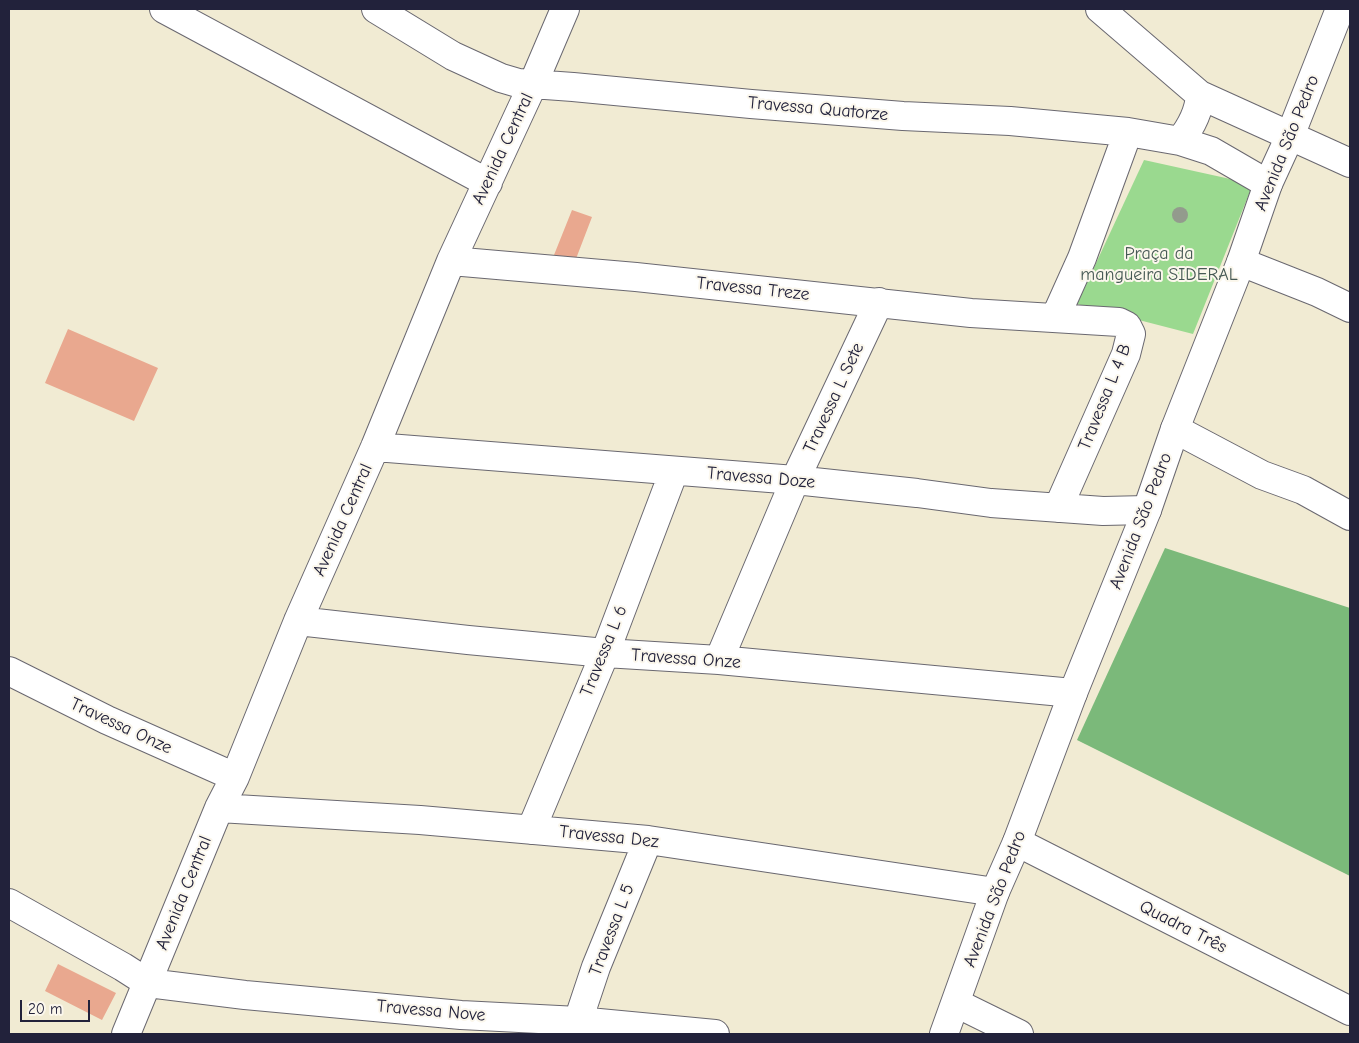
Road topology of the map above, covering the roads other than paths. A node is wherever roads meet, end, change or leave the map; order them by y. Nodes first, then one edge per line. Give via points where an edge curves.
1 (164, 9) edge
2 (376, 9) edge
3 (564, 9) edge
4 (1100, 9) edge
5 (1340, 9) edge
6 (533, 84) junction
7 (1200, 95) junction
8 (1128, 132) junction
9 (1290, 136) junction
10 (1180, 141) junction
11 (1350, 163) edge
12 (488, 183) junction
13 (1268, 184) junction
14 (451, 260) junction
15 (1241, 262) junction
16 (878, 302) junction
17 (1350, 308) edge
18 (1055, 318) junction
19 (1175, 430) junction
20 (376, 447) junction
21 (674, 471) junction
22 (795, 480) junction
23 (1058, 508) junction
24 (1147, 510) junction
25 (1350, 516) edge
26 (298, 621) junction
27 (605, 653) junction
28 (719, 660) junction
29 (9, 671) edge
30 (1074, 693) junction
31 (235, 777) junction
32 (220, 808) junction
33 (531, 830) junction
34 (648, 840) junction
35 (1017, 842) junction
36 (995, 892) junction
37 (9, 903) edge
38 (148, 983) junction
39 (956, 1003) junction
40 (1350, 1011) edge
41 (578, 1021) junction
42 (458, 1024) edge
43 (126, 1034) edge
44 (715, 1034) edge
45 (944, 1034) edge
46 (1019, 1034) edge

1 - 12 street
2 - 6 street, Travessa Quatorze via 453,56 518,84
3 - 6 street, Avenida Central
4 - 7 street
5 - 9 street, Avenida São Pedro
6 - 8 street, Travessa Quatorze
6 - 12 street, Avenida Central
7 - 9 street
7 - 10 street via 1199,107
8 - 10 street, Travessa Quatorze
8 - 18 street via 1082,258
9 - 11 street
9 - 13 street, Avenida São Pedro
10 - 13 street, Travessa Quatorze via 1211,151
12 - 14 street, Avenida Central
13 - 15 street, Avenida São Pedro
14 - 16 street, Travessa Treze
14 - 20 street, Avenida Central
15 - 17 street
15 - 19 street, Avenida São Pedro
16 - 18 street, Travessa Treze via 971,313
16 - 22 street, Travessa L Sete
18 - 23 street, Travessa L 4 B via 1119,322 1127,326 1131,334 1126,354
19 - 24 street, Avenida São Pedro
19 - 25 street via 1262,475 1303,490
20 - 21 street, Travessa Doze
20 - 26 street, Avenida Central
21 - 22 street, Travessa Doze
21 - 27 street, Travessa L 6
22 - 23 street, Travessa Doze
22 - 28 street, Travessa L Sete
23 - 24 street, Travessa Doze
24 - 30 street, Avenida São Pedro
26 - 27 street, Travessa Onze
26 - 31 street, Avenida Central
27 - 28 street, Travessa Onze
27 - 33 street, Travessa L 6
28 - 30 street, Travessa Onze
29 - 31 street, Travessa Onze via 107,720
30 - 35 street, Avenida São Pedro
31 - 32 street, Avenida Central
32 - 33 street, Travessa Dez
32 - 38 street, Avenida Central
33 - 34 street, Travessa Dez
34 - 36 street, Travessa Dez
34 - 41 street, Travessa L 5
35 - 36 street, Avenida São Pedro
35 - 40 street, Quadra Três
36 - 39 street, Avenida São Pedro
37 - 38 street
38 - 42 street, Travessa Nove
38 - 43 street, Avenida Central
39 - 45 street, Avenida São Pedro
39 - 46 street
41 - 42 street, Travessa Nove
41 - 44 street, Travessa Nove

